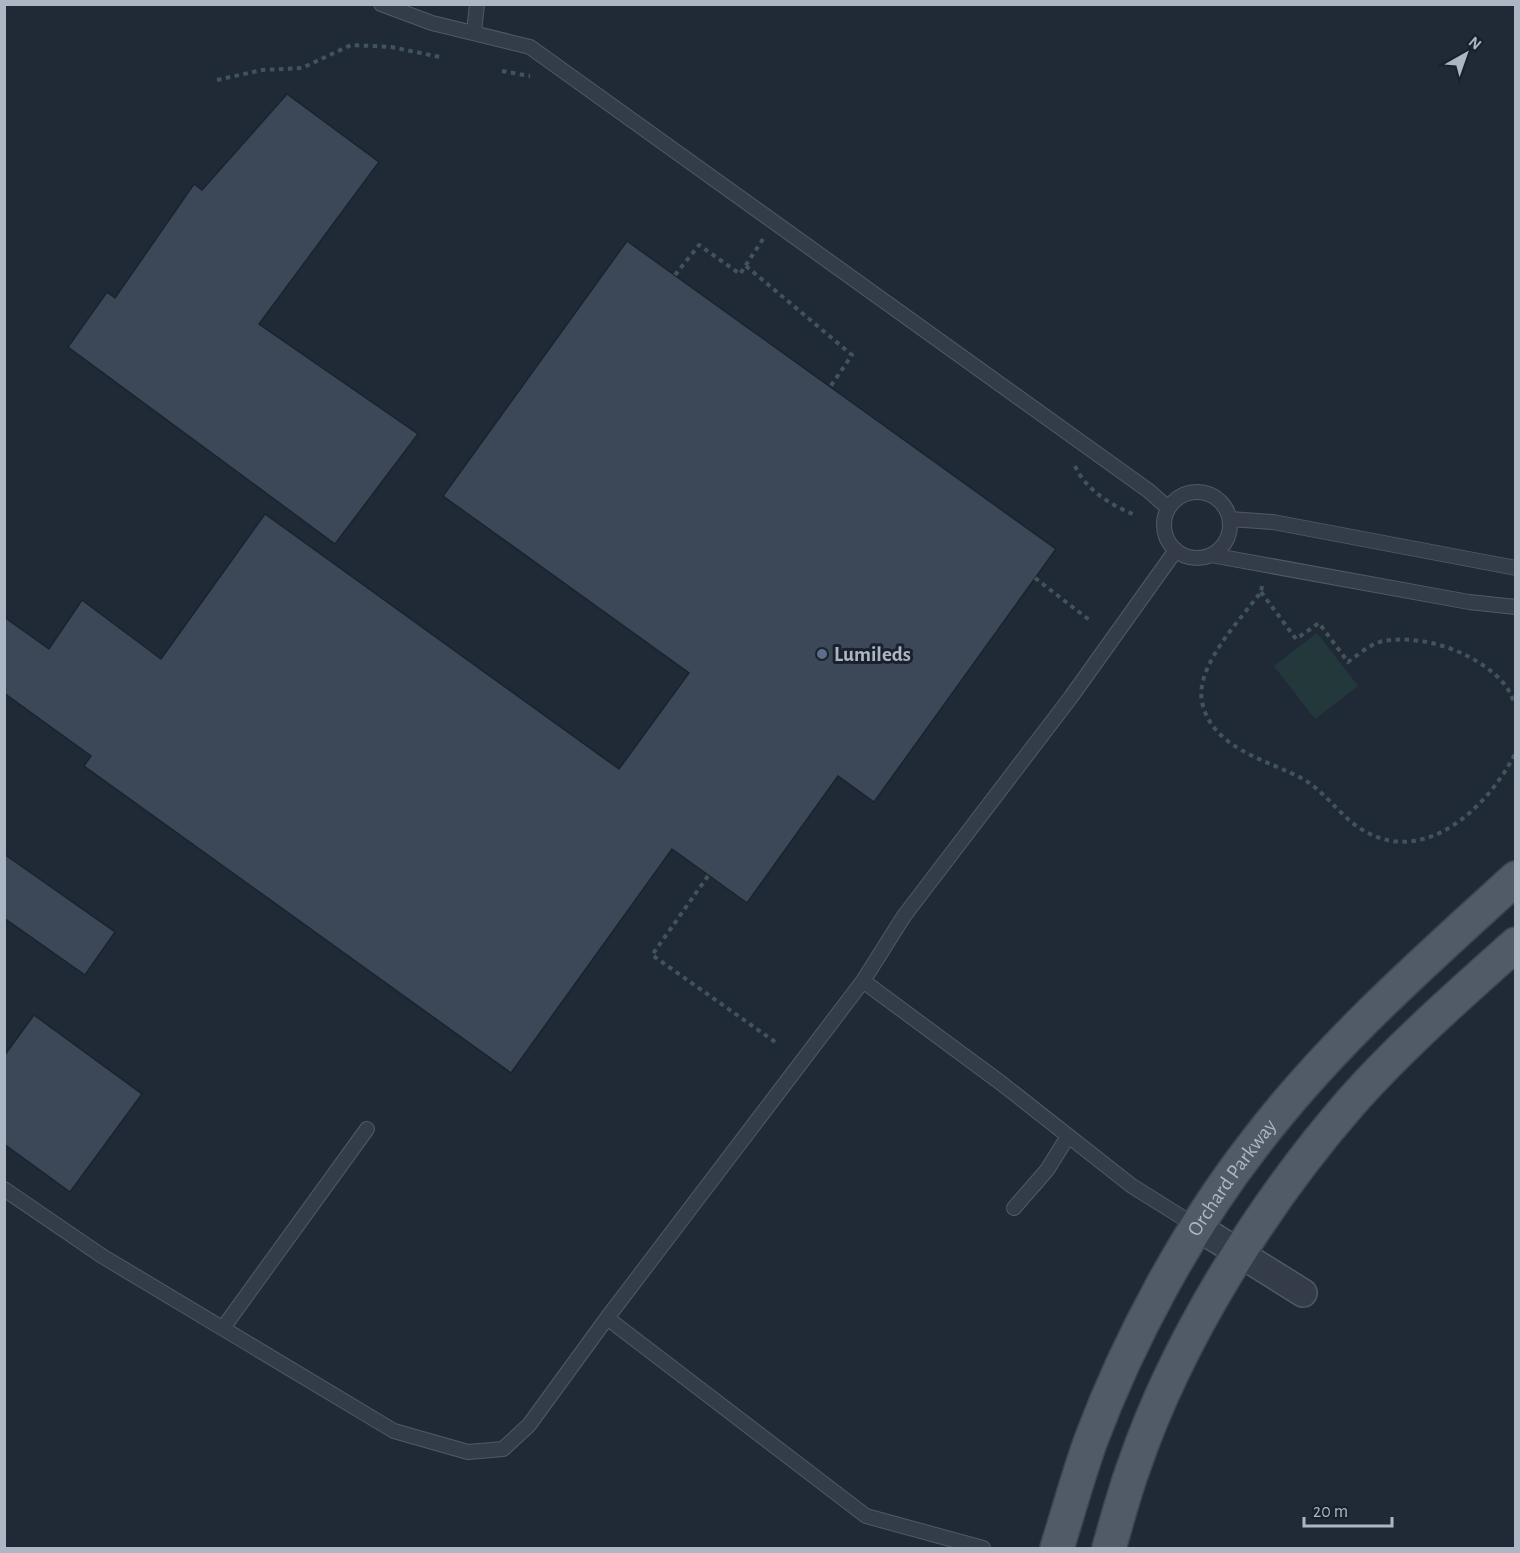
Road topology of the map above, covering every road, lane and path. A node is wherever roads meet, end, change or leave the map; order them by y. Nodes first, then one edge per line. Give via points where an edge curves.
1 (381, 4) edge
2 (477, 4) edge
3 (474, 32) junction
4 (440, 57) dead end
5 (217, 80) dead end
6 (764, 238) dead end
7 (746, 266) junction
8 (675, 275) dead end
9 (830, 387) dead end
10 (1168, 508) junction
11 (1230, 519) junction
12 (1176, 550) junction
13 (1211, 555) junction
14 (1515, 568) edge
15 (1035, 578) dead end
16 (1515, 607) edge
17 (1092, 622) dead end
18 (1515, 705) edge
19 (1515, 752) edge
20 (708, 876) dead end
21 (1515, 878) edge
22 (1515, 944) edge
23 (863, 981) junction
24 (778, 1044) dead end
25 (367, 1129) dead end
26 (1067, 1138) junction
27 (4, 1189) edge
28 (1014, 1208) dead end
29 (1196, 1226) junction
30 (1238, 1252) junction
31 (1303, 1293) dead end
32 (607, 1318) junction
33 (223, 1328) junction
34 (983, 1548) edge
35 (1057, 1548) edge
36 (1109, 1548) edge

1 - 3 lane via 432,23
2 - 3 lane
3 - 10 lane via 530,46 1140,484
4 - 5 path via 391,47 351,45 302,68 262,70
6 - 7 path
7 - 8 path via 740,274 699,245
7 - 9 path via 852,356
10 - 11 lane via 1176,499 1197,491 1218,499
10 - 12 lane via 1164,531
11 - 13 lane via 1227,540
11 - 14 lane via 1273,522
12 - 13 lane via 1194,558
12 - 23 lane via 1071,698 904,916
13 - 16 lane
15 - 17 path
18 - 19 path via 1506,686 1488,669 1465,655 1432,644 1382,641 1348,662 1319,623 1296,639 1261,592 1211,659 1202,679 1202,701 1210,721 1225,738 1246,753 1311,784 1358,827 1402,844 1445,831 1469,813 1494,789
20 - 24 path via 652,955
21 - 29 main road, Orchard Parkway via 1390,993 1319,1067 1252,1146
22 - 30 main road via 1353,1100 1293,1172
23 - 26 lane via 1019,1097
23 - 32 lane
25 - 33 lane
26 - 28 lane via 1047,1170
26 - 29 lane via 1132,1186
27 - 33 lane via 102,1256
29 - 30 street
29 - 35 main road, Orchard Parkway via 1136,1338 1091,1440
30 - 31 street
30 - 36 main road via 1179,1361 1147,1432
32 - 33 lane via 529,1425 503,1449 468,1452 394,1431
32 - 34 lane via 866,1516

